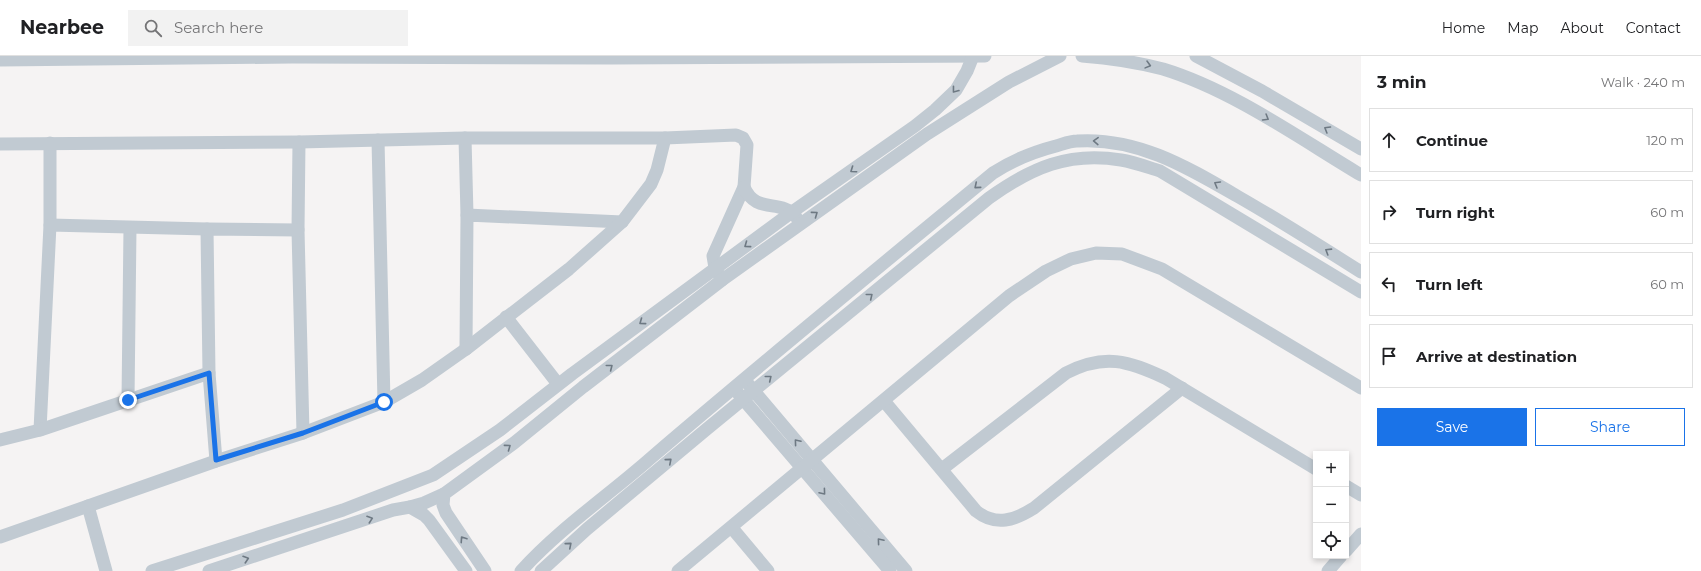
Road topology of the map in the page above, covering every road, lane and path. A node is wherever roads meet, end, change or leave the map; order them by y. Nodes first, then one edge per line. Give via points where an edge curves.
1 (973, 56) edge
2 (985, 56) edge
3 (1060, 56) edge
4 (1082, 56) edge
5 (1197, 56) edge
6 (0, 60) edge
7 (1217, 60) edge
8 (465, 138) junction
9 (665, 138) junction
10 (378, 140) junction
11 (299, 142) junction
12 (50, 143) junction
13 (0, 144) edge
14 (1361, 149) edge
15 (1361, 175) edge
16 (744, 187) junction
17 (792, 212) junction
18 (467, 215) junction
19 (622, 222) junction
20 (802, 224) junction
21 (50, 225) junction
22 (130, 228) junction
23 (207, 230) junction
24 (298, 230) junction
25 (879, 267) junction
26 (715, 268) junction
27 (1361, 272) edge
28 (722, 280) junction
29 (888, 280) junction
30 (1361, 292) edge
31 (506, 317) junction
32 (466, 349) junction
33 (209, 373) junction
34 (572, 374) junction
35 (744, 379) junction
36 (558, 384) junction
37 (583, 387) junction
38 (733, 388) junction
39 (1182, 388) junction
40 (1361, 388) edge
41 (753, 391) junction
42 (743, 399) junction
43 (128, 400) junction
44 (884, 401) junction
45 (384, 402) junction
46 (40, 430) junction
47 (303, 433) junction
48 (0, 440) edge
49 (216, 460) junction
50 (807, 464) junction
51 (1313, 466) edge
52 (942, 469) junction
53 (1348, 487) edge
54 (444, 494) junction
55 (1361, 496) edge
56 (88, 506) junction
57 (410, 507) junction
58 (732, 528) junction
59 (1361, 534) edge
60 (0, 537) edge
61 (1349, 548) edge
62 (1338, 559) edge
63 (106, 571) edge
64 (152, 571) edge
65 (209, 571) edge
66 (466, 571) edge
67 (485, 571) edge
68 (521, 571) edge
69 (541, 571) edge
70 (678, 571) edge
71 (768, 571) edge
72 (890, 571) edge
73 (906, 571) edge
74 (1328, 571) edge

1 - 2 street
1 - 6 street
1 -> 17 street via 956,90 935,110
20 -> 3 street via 927,134 1009,82
4 -> 15 street via 1139,63 1213,89 1246,105
5 - 7 street
14 -> 7 street via 1262,91
8 - 9 street
8 - 10 street
8 - 18 street
9 - 16 street via 736,134 740,136 747,145
9 - 19 street via 651,184
10 - 11 street
10 - 45 street
11 - 12 street
11 - 24 street
12 - 13 street
12 - 21 street
16 - 17 street via 747,194 757,203
16 - 26 street via 715,250
17 - 20 street
17 -> 26 street
18 - 19 street
18 - 32 street
19 - 31 street via 569,269
20 - 28 street
21 - 22 street
21 - 46 street
22 - 23 street
22 - 43 street
23 - 24 street
23 - 33 street
24 - 47 street
27 -> 25 street via 1263,210 1178,162 1144,149 1100,141 1075,140 1029,153 993,173
25 - 29 street
25 - 35 street
26 - 28 street
26 -> 34 street
37 -> 28 street
29 - 30 street via 1010,183 1054,163 1074,158 1097,157 1122,160 1160,171
41 -> 29 street
31 - 32 street
31 - 36 street
32 - 45 street via 422,380
33 - 43 street
33 - 49 street
34 - 36 street
34 - 37 street
35 - 38 street
35 - 41 street
36 - 64 street via 500,430 433,475 343,510
54 -> 37 street via 514,443
38 - 42 street
38 - 68 street via 571,524
39 - 51 street
39 - 52 street via 1140,366 1100,360 1082,364 1066,372
39 - 52 street via 1023,515 1002,520 984,518 976,512
40 - 44 street via 1162,269 1122,254 1096,253 1071,259 1046,271 1009,296
41 - 42 street
50 -> 41 street
42 - 50 street
69 -> 42 street via 587,529
43 - 46 street
44 - 50 street
44 - 52 street
45 - 47 street
46 - 48 street
47 - 49 street
49 - 56 street
50 - 58 street
50 -> 72 street
73 -> 50 street
53 - 55 street
54 - 57 street
67 -> 54 street via 446,513 443,505
56 - 60 street
56 - 63 street
65 -> 57 street via 393,510
57 - 66 street via 429,520
58 - 70 street
58 - 71 street
59 - 61 street
62 - 74 street

